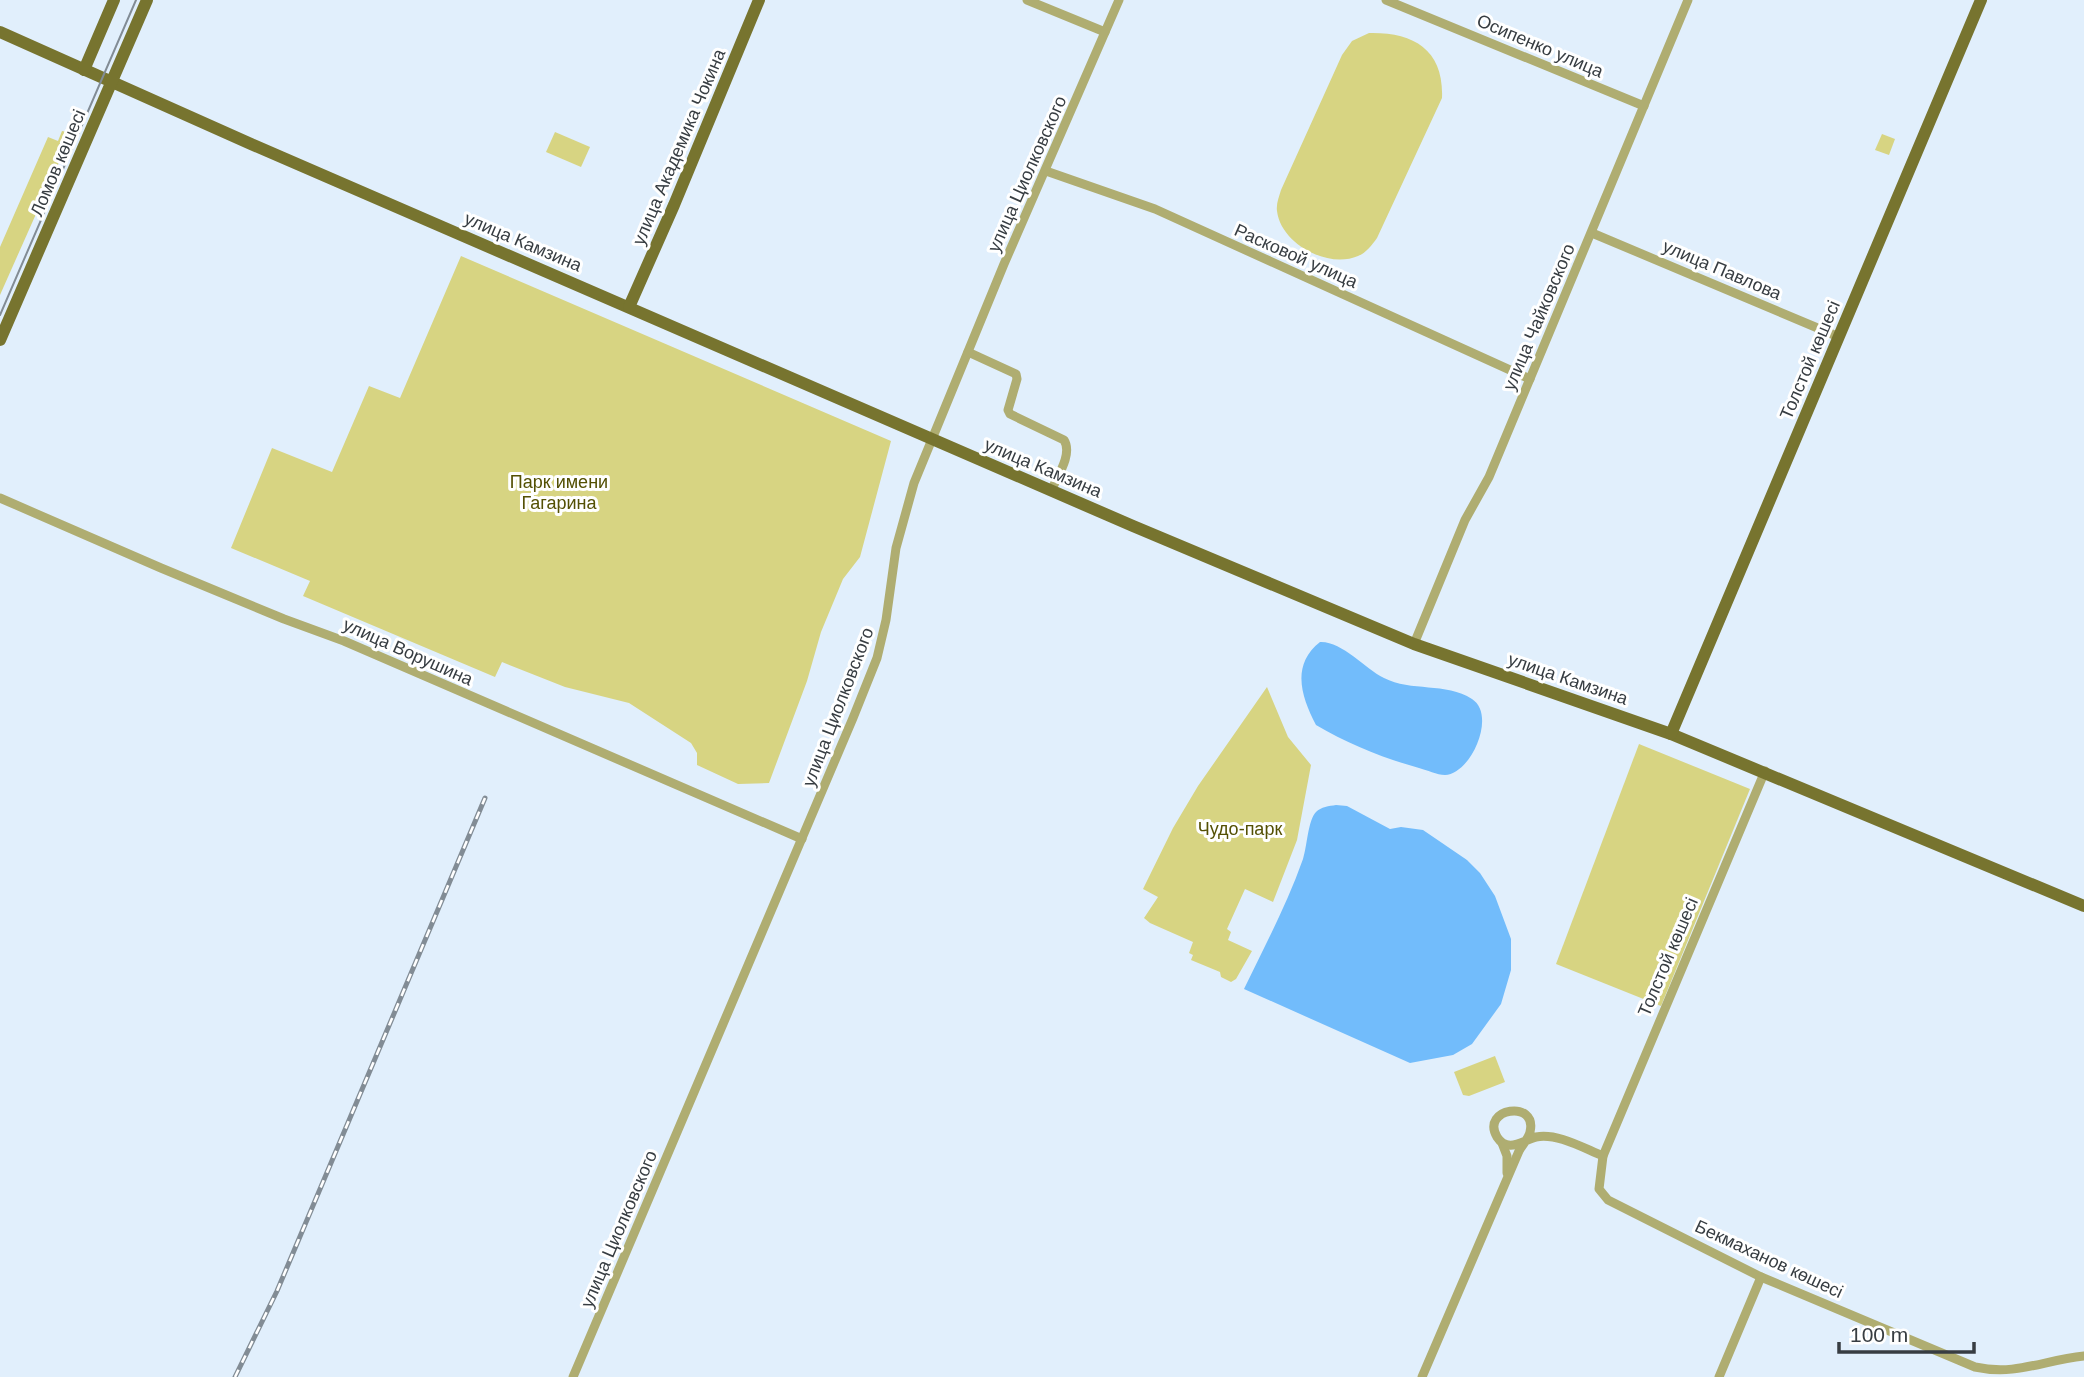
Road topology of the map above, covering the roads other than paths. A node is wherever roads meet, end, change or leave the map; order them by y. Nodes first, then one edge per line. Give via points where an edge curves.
1 (114, 0) edge
2 (147, 0) edge
3 (759, 0) edge
4 (1027, 0) edge
5 (1119, 0) edge
6 (1386, 0) edge
7 (1688, 0) edge
8 (1981, 0) edge
9 (0, 32) edge
10 (1105, 32) junction
11 (84, 70) junction
12 (112, 82) junction
13 (1644, 106) junction
14 (1046, 171) junction
15 (1592, 233) junction
16 (629, 307) junction
17 (1839, 337) junction
18 (0, 340) edge
19 (968, 352) junction
20 (1530, 379) junction
21 (931, 439) junction
22 (1051, 491) junction
23 (0, 498) edge
24 (1414, 644) junction
25 (1671, 734) junction
26 (1765, 771) junction
27 (802, 839) junction
28 (2084, 906) edge
29 (1529, 1119) junction
30 (1551, 1137) junction
31 (1525, 1141) junction
32 (1502, 1142) junction
33 (1603, 1156) junction
34 (1507, 1178) junction
35 (1760, 1277) junction
36 (2084, 1356) edge
37 (573, 1377) edge
38 (1422, 1377) edge
39 (1719, 1377) edge

1 - 11 main road
2 - 12 main road, Ломов көшесі
3 - 16 main road, улица Академика Чокина
4 - 10 street
5 - 10 street, улица Циолковского
6 - 13 street, Осипенко улица
7 - 13 street, улица Чайковского
8 - 17 main road, Толстой көшесі
9 - 11 main road, улица Камзина
10 - 14 street, улица Циолковского
11 - 12 main road, улица Камзина
12 - 16 main road, улица Камзина
12 - 18 main road, Ломов көшесі
13 - 15 street, улица Чайковского
14 - 19 street, улица Циолковского
14 - 20 street, Расковой улица via 1151,208
15 - 17 street, улица Павлова
15 - 20 street, улица Чайковского
16 - 21 main road, улица Камзина
17 - 25 main road, Толстой көшесі
19 - 21 street, улица Циолковского
19 - 22 street via 1016,374 1010,414 1068,445
20 - 24 street, улица Чайковского
21 - 22 main road, улица Камзина
21 - 27 street, улица Циолковского via 905,508 877,659
22 - 24 main road, улица Камзина
23 - 27 street, улица Ворушина
24 - 25 main road, улица Камзина
25 - 26 main road, улица Камзина
26 - 28 main road, улица Камзина
26 - 33 street, Толстой көшесі
27 - 37 street, улица Циолковского
29 - 30 street
29 - 31 street via 1531,1131
29 - 32 street via 1514,1110 1499,1116 1495,1132
30 - 31 street
30 - 33 street
31 - 32 street via 1513,1146
31 - 34 street
32 - 34 street
33 - 35 street, Бекмаханов көшесі via 1599,1189 1608,1200
34 - 38 street
35 - 36 street, Бекмаханов көшесі via 1975,1367 2022,1370
35 - 39 street

